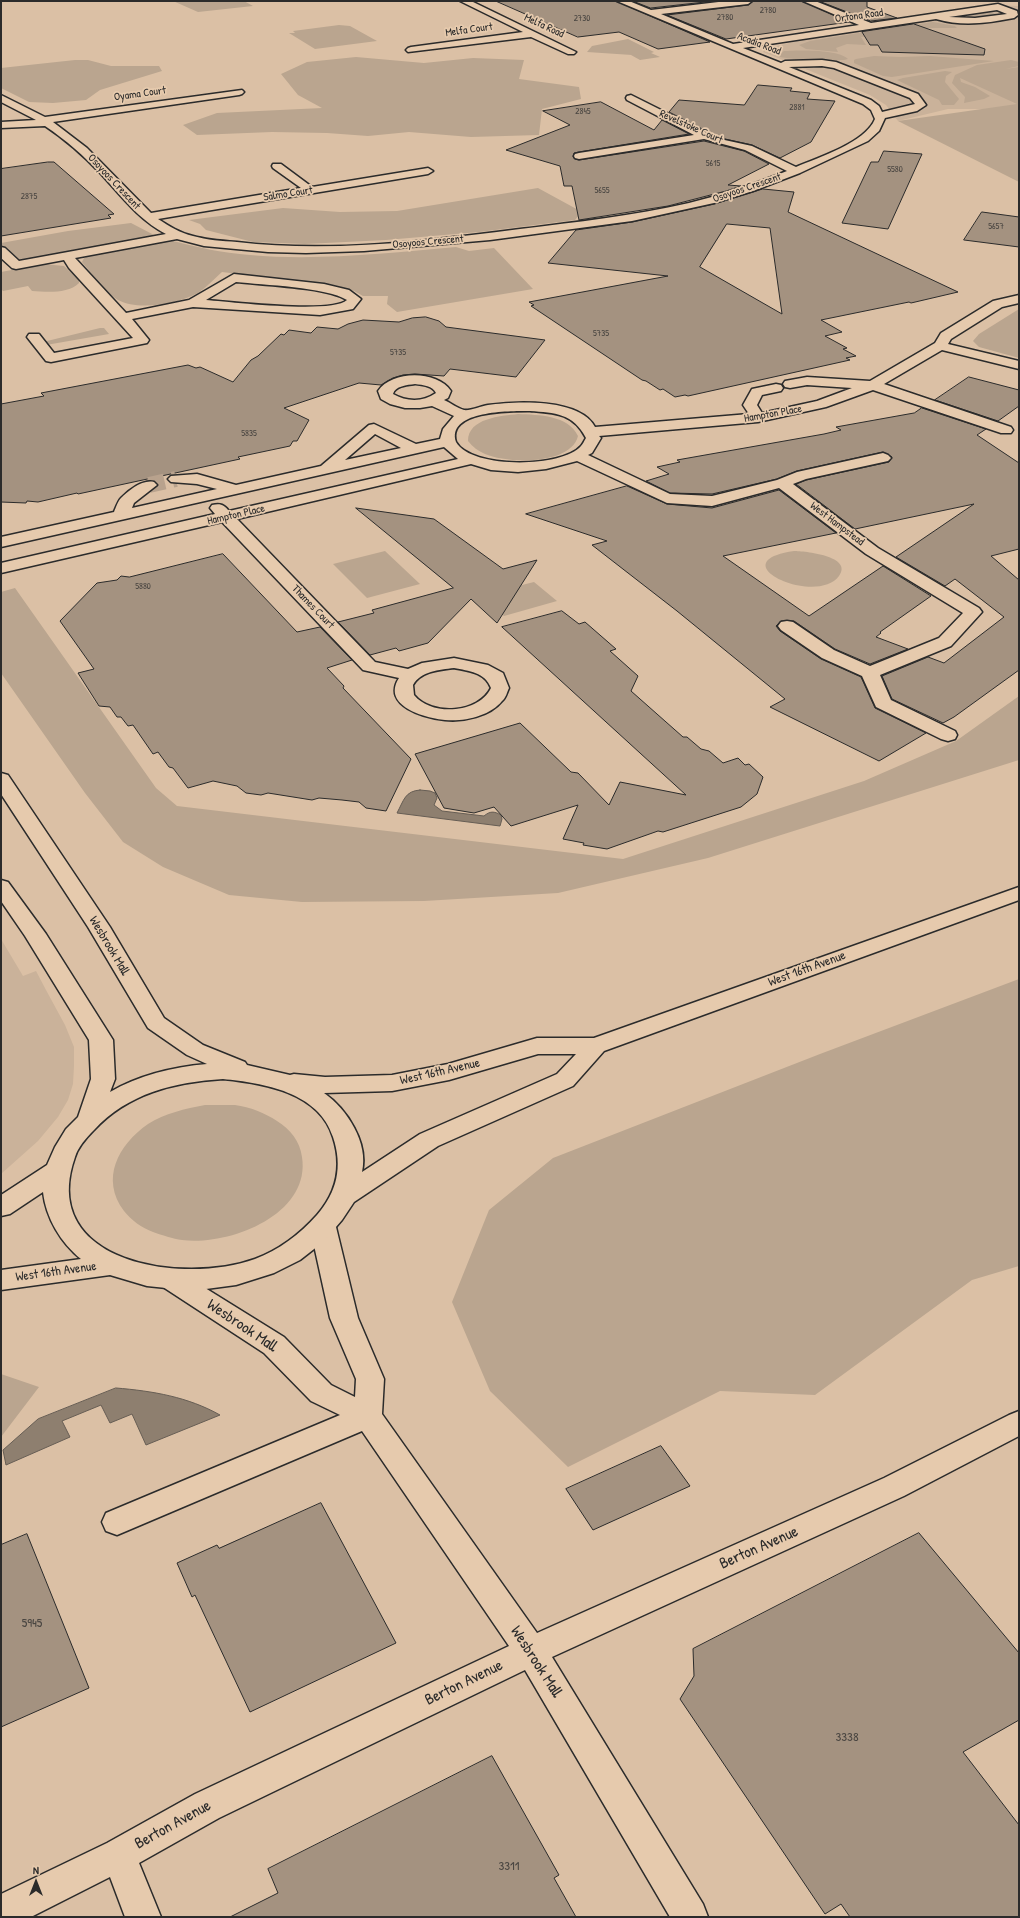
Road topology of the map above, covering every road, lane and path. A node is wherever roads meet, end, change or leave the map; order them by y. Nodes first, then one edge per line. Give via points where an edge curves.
1 (464, 1) edge
2 (621, 1) edge
3 (748, 1) edge
4 (807, 1) edge
5 (725, 11) dead end
6 (651, 13) junction
7 (936, 16) junction
8 (663, 18) junction
9 (872, 26) junction
10 (531, 34) junction
11 (819, 34) junction
12 (732, 46) junction
13 (411, 50) dead end
14 (744, 51) junction
15 (571, 52) dead end
16 (777, 64) junction
17 (239, 92) dead end
18 (1, 98) edge
19 (631, 98) dead end
20 (879, 117) junction
21 (47, 121) junction
22 (1, 124) edge
23 (12, 125) junction
24 (705, 136) junction
25 (1, 137) edge
26 (579, 156) dead end
27 (278, 166) dead end
28 (428, 171) dead end
29 (796, 171) junction
30 (310, 190) junction
31 (147, 216) junction
32 (178, 235) junction
33 (1, 251) edge
34 (68, 257) junction
35 (1019, 299) edge
36 (193, 303) junction
37 (123, 317) junction
38 (34, 337) dead end
39 (940, 346) junction
40 (1019, 365) edge
41 (790, 384) dead end
42 (873, 385) junction
43 (776, 388) dead end
44 (434, 401) dead end
45 (466, 416) junction
46 (758, 418) junction
47 (1012, 431) edge
48 (592, 432) junction
49 (1019, 441) edge
50 (447, 442) junction
51 (414, 449) junction
52 (578, 456) junction
53 (883, 458) dead end
54 (471, 460) junction
55 (325, 470) junction
56 (176, 479) tunnel mouth
57 (782, 483) junction
58 (149, 485) tunnel mouth
59 (238, 490) junction
60 (206, 497) junction
61 (120, 516) junction
62 (227, 517) junction
63 (1, 542) edge
64 (1, 568) edge
65 (787, 626) dead end
66 (870, 672) junction
67 (411, 675) junction
68 (948, 735) dead end
69 (1, 779) edge
70 (1, 886) edge
71 (1019, 893) edge
72 (596, 1046) junction
73 (251, 1073) junction
74 (283, 1081) junction
75 (89, 1120) junction
76 (57, 1171) junction
77 (344, 1196) junction
78 (1, 1207) edge
79 (323, 1227) junction
80 (111, 1265) junction
81 (1, 1280) edge
82 (172, 1280) junction
83 (368, 1416) junction
84 (1019, 1423) edge
85 (117, 1522) dead end
86 (531, 1651) junction
87 (119, 1856) junction
88 (1, 1913) edge
89 (142, 1917) edge
90 (690, 1917) edge

1 - 10 street, Melfa Road
2 - 6 street, Acadia Road
3 - 6 street
4 - 9 street
5 - 8 street
6 - 8 street, Acadia Road
7 - 7 street, Ortona Road via 998,7 1014,13 965,23
7 - 9 street, Ortona Road
8 - 12 street, Acadia Road
9 - 11 street, Ortona Road
10 - 13 street, Melfa Court
10 - 15 street, Melfa Road
11 - 12 street, Ortona Road
11 - 14 street, Ortona Road
12 - 14 street, Acadia Road
14 - 16 street, Acadia Road
16 - 20 street, Acadia Road via 868,102 875,108
16 - 20 street via 836,65 914,96 921,102 921,105 913,109
17 - 21 street, Oyama Court
18 - 21 street, Osoyoos Crescent
19 - 24 street, Revelstoke Court
20 - 29 street, Osoyoos Crescent via 877,128 872,134
21 - 23 street, Oyama Court
21 - 31 street, Osoyoos Crescent via 83,149
22 - 23 street, Oyama Court
23 - 25 street
24 - 26 street
24 - 29 street, Revelstoke Court via 748,148
27 - 30 street
28 - 30 street, Salmo Court
29 - 32 street, Osoyoos Crescent via 757,187 680,208 604,222 484,237 302,250 227,245
30 - 31 street, Salmo Court
31 - 32 street, Osoyoos Crescent
32 - 34 street
33 - 34 street via 16,265
34 - 37 street
35 - 39 street, Hampton Place via 998,304 946,336
36 - 36 street via 320,311 348,306 355,299 345,293 324,288 234,278
36 - 37 street
37 - 38 street via 142,340 50,358
39 - 40 street
39 - 42 street, Hampton Place
41 - 42 street via 807,381
42 - 46 street, Hampton Place via 821,404
42 - 47 street
43 - 46 street via 757,392 750,405
44 - 45 street
45 - 48 street via 494,408 533,407 572,415 585,423
45 - 50 street via 447,432
46 - 48 street, Hampton Place
47 - 49 street
48 - 52 street via 593,440 588,449
50 - 51 street, Hampton Place
50 - 54 street via 455,452
51 - 55 street, Hampton Place
51 - 55 street via 374,428
52 - 54 street via 560,463 514,468
52 - 57 street via 667,498 712,501
53 - 57 street via 802,474
54 - 62 street, Hampton Place
55 - 59 street, Hampton Place
56 - 59 street via 196,480
57 - 66 street, West Hampstead via 872,551 973,612 945,642
58 - 61 street via 127,501
59 - 60 street, Hampton Place
60 - 61 street, Hampton Place
60 - 62 street, Thames Court
61 - 63 street, Hampton Place
62 - 64 street, Hampton Place
62 - 67 street, Thames Court via 369,666
65 - 66 street via 828,654
66 - 68 street via 883,703
67 - 67 street via 404,683 402,691 415,707 428,712 473,712 495,701 500,693 500,684 495,676 470,665 438,665
69 - 73 street, Wesbrook Mall via 99,927 156,1023 195,1050
70 - 75 street via 35,934 101,1040 103,1079
71 - 72 street, West 16th Avenue
72 - 74 street, West 16th Avenue via 537,1046 449,1072 392,1083 325,1085
72 - 77 street, West 16th Avenue via 566,1080 428,1140
73 - 74 street
73 - 75 street via 190,1073 162,1079 135,1089 112,1102
74 - 77 street via 310,1094 327,1107 340,1123 348,1141 352,1163
75 - 76 street via 64,1152
76 - 78 street
76 - 80 street via 56,1202 62,1220 90,1253
77 - 79 street
79 - 82 street via 294,1250 263,1266 207,1280
79 - 83 street via 344,1318 370,1379
80 - 81 street, West 16th Avenue
80 - 82 street via 140,1275
82 - 83 street, Wesbrook Mall via 274,1345 321,1393
83 - 85 street
83 - 86 street, Wesbrook Mall
84 - 86 street, Berton Avenue via 894,1487
86 - 87 street, Berton Avenue via 207,1806
86 - 90 street, Wesbrook Mall
87 - 88 street, Berton Avenue
87 - 89 street

